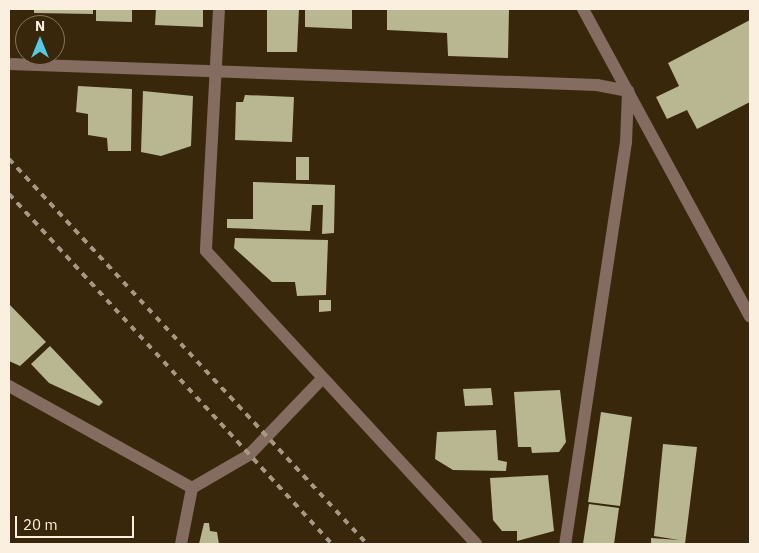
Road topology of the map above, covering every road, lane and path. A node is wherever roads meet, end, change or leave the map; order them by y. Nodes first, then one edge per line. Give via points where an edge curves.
1 (219, 9) edge
2 (583, 9) edge
3 (9, 64) edge
4 (217, 73) junction
5 (628, 91) junction
6 (750, 317) edge
7 (322, 379) junction
8 (9, 386) edge
9 (192, 488) junction
10 (181, 544) edge
11 (476, 544) edge
12 (565, 544) edge

1 - 4 street
2 - 5 street
3 - 4 street
4 - 5 street via 597,85
4 - 7 street via 206,251
5 - 6 street
5 - 12 street via 626,142
7 - 9 street via 249,455
7 - 11 street
8 - 9 street
9 - 10 street

